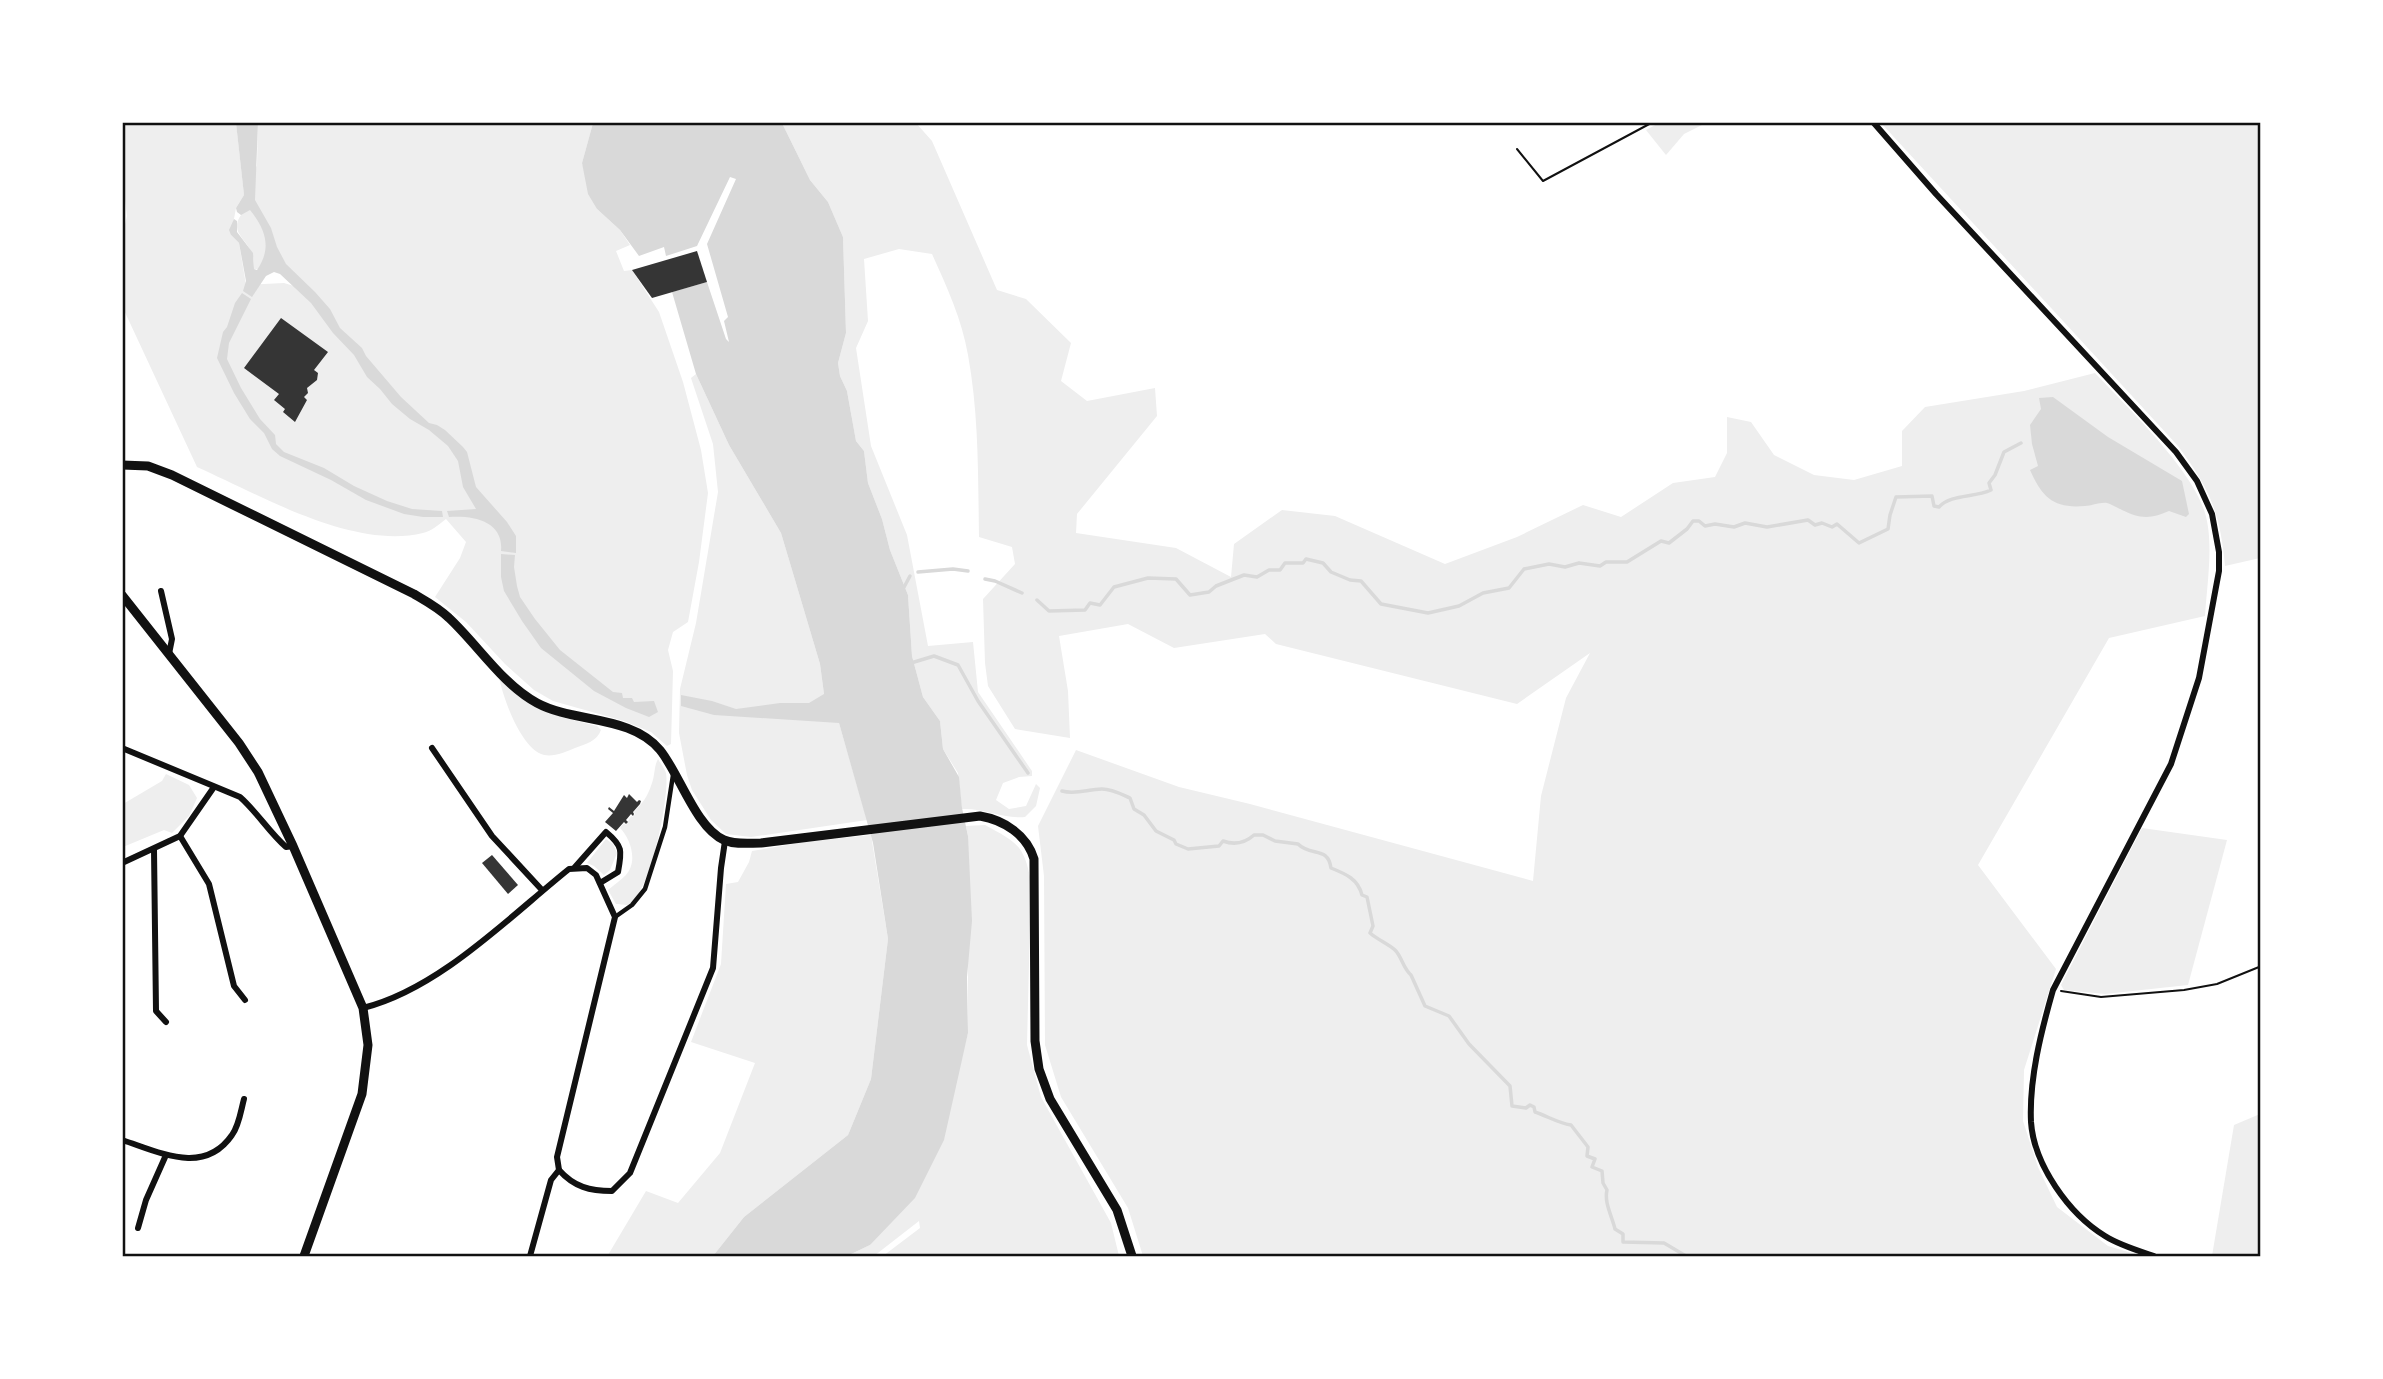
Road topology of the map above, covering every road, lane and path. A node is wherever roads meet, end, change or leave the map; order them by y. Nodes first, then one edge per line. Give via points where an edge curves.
1 (1653, 122) edge
2 (1873, 122) edge
3 (1517, 149) dead end
4 (122, 465) edge
5 (162, 591) dead end
6 (122, 595) edge
7 (169, 657) junction
8 (122, 748) edge
9 (432, 748) dead end
10 (673, 774) junction
11 (214, 787) junction
12 (180, 836) junction
13 (725, 841) junction
14 (293, 846) junction
15 (154, 850) junction
16 (122, 863) edge
17 (575, 867) junction
18 (600, 883) junction
19 (542, 890) junction
20 (615, 917) junction
21 (2259, 967) dead end
22 (2053, 990) junction
23 (245, 1000) dead end
24 (363, 1008) junction
25 (166, 1022) dead end
26 (244, 1099) dead end
27 (122, 1140) edge
28 (166, 1155) junction
29 (559, 1170) junction
30 (138, 1228) dead end
31 (304, 1256) edge
32 (530, 1256) edge
33 (1132, 1256) edge
34 (2154, 1256) edge

1 - 3 path via 1543,181
2 - 22 street via 2176,452 2197,481 2212,514 2219,570 2199,678 2171,764
4 - 10 main road via 148,466 172,475 414,594 449,617 537,703 646,737
5 - 7 street via 172,639
6 - 7 main road
7 - 14 main road via 239,743
8 - 11 street
9 - 19 street via 492,836
10 - 13 main road via 711,830
10 - 20 street via 665,827 645,889
11 - 12 street
11 - 14 street via 240,797 286,847
12 - 15 street
12 - 23 street via 209,884 234,986
13 - 29 street via 713,968 630,1173 612,1191 593,1191 574,1184
13 - 33 main road via 761,843 970,817 992,818 1019,835 1034,859 1039,1069 1051,1099 1117,1210
14 - 24 main road
15 - 16 street
15 - 25 street via 156,1011
17 - 18 street via 587,869
17 - 18 street via 606,832 621,852 618,872
17 - 19 street
18 - 20 street
19 - 24 street via 428,980 386,1002
20 - 29 street via 557,1157
21 - 22 path via 2217,984 2184,990 2101,997
22 - 34 street via 2032,1093 2031,1124 2041,1160 2056,1189 2082,1219 2106,1237
24 - 31 main road via 368,1045 362,1094
26 - 28 street via 233,1134 222,1146 191,1160
27 - 28 street
28 - 30 street
29 - 32 street via 551,1180

